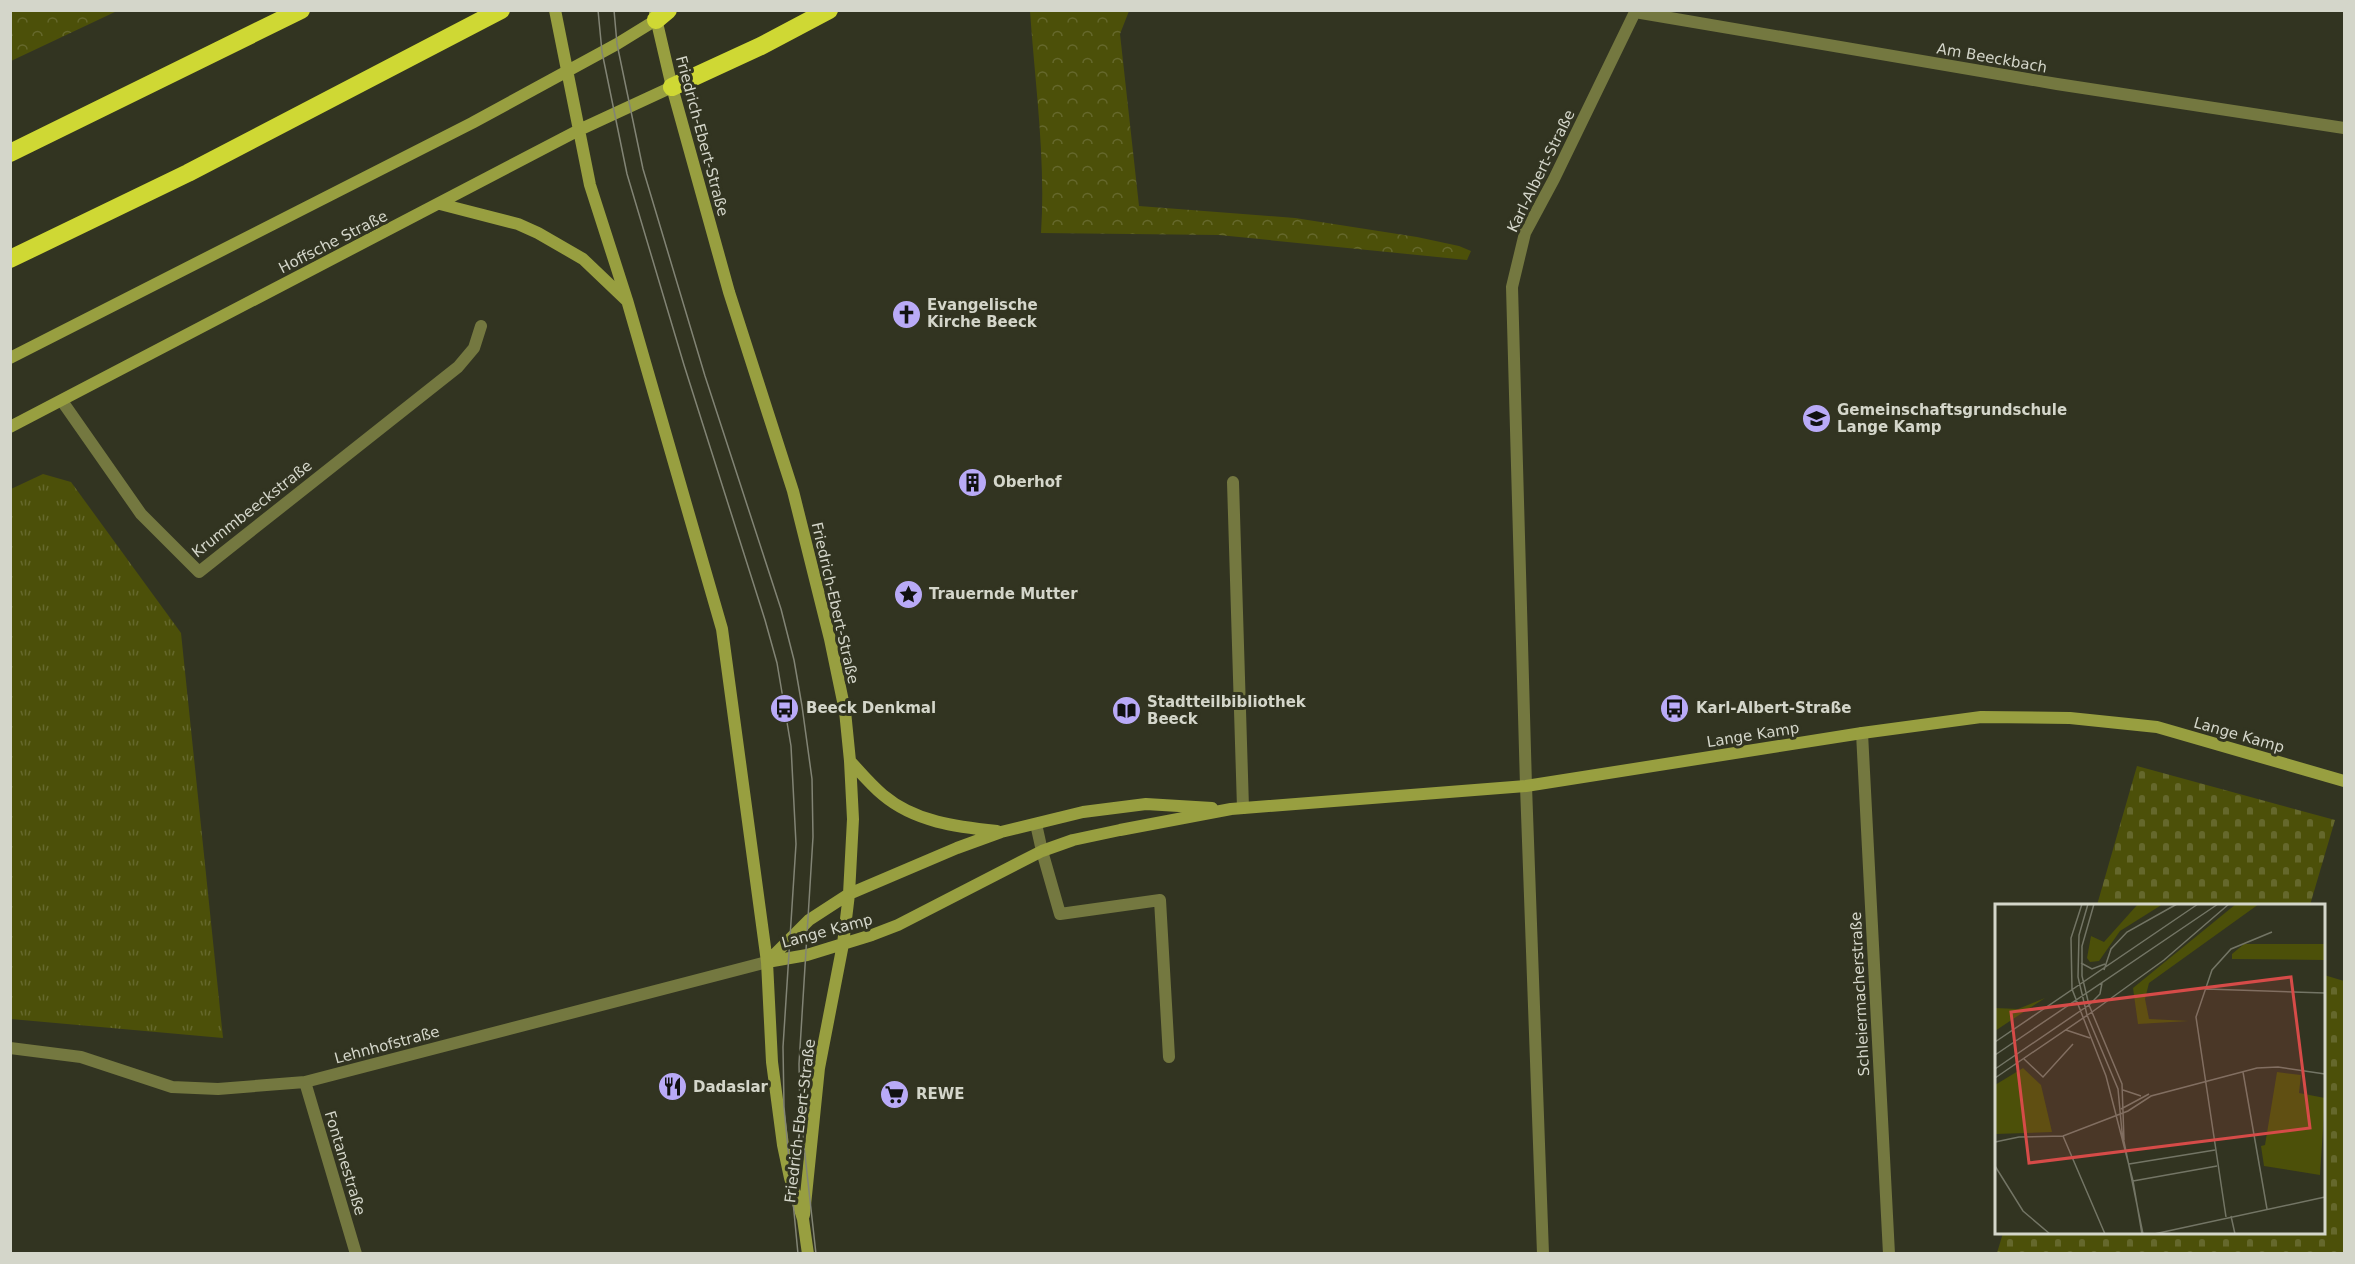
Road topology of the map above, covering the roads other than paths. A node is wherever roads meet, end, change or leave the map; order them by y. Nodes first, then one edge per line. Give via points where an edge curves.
1 (301, 10) edge
2 (501, 10) edge
3 (555, 10) edge
4 (829, 10) edge
5 (1635, 11) edge
6 (660, 14) edge
7 (567, 70) junction
8 (672, 87) junction
9 (2344, 128) edge
10 (579, 130) junction
11 (10, 153) edge
12 (440, 204) junction
13 (10, 259) edge
14 (627, 300) junction
15 (481, 326) dead end
16 (10, 358) edge
17 (62, 401) junction
18 (10, 427) edge
19 (1233, 482) dead end
20 (1862, 733) junction
21 (850, 761) junction
22 (2344, 781) edge
23 (1526, 786) junction
24 (1237, 809) junction
25 (1036, 824) junction
26 (1001, 832) junction
27 (1042, 851) junction
28 (849, 894) junction
29 (843, 944) junction
30 (767, 962) junction
31 (10, 1048) edge
32 (1169, 1057) dead end
33 (305, 1082) junction
34 (804, 1219) junction
35 (356, 1254) edge
36 (808, 1254) edge
37 (1543, 1254) edge
38 (1888, 1254) edge

1 - 11 highway
2 - 13 highway via 188,173
3 - 7 street, Friedrich-Ebert-Straße
4 - 8 highway
5 - 9 street, Am Beeckbach via 2057,84
5 - 23 street, Karl-Albert-Straße via 1525,233 1512,287
6 - 7 street via 617,44
6 - 8 street, Friedrich-Ebert-Straße
7 - 10 street, Friedrich-Ebert-Straße
7 - 16 street via 472,123
8 - 10 street, Hoffsche Straße
8 - 21 street, Friedrich-Ebert-Straße via 729,292 793,491 830,639 845,711
10 - 12 street, Hoffsche Straße
10 - 14 street, Friedrich-Ebert-Straße via 596,205
12 - 14 street via 518,224 538,234 583,259
12 - 17 street, Hoffsche Straße
14 - 30 street, Friedrich-Ebert-Straße via 722,628
15 - 17 street, Krummbeeckstraße via 474,348 458,367 199,572 141,514
17 - 18 street, Hoffsche Straße
19 - 24 street
20 - 22 street, Lange Kamp via 1981,717 2070,718 2157,727
20 - 23 street, Lange Kamp
20 - 38 street, Schleiermacherstraße
21 - 26 street via 881,794 914,815
21 - 28 street, Friedrich-Ebert-Straße via 853,819
23 - 24 street, Lange Kamp
23 - 37 street, Karl-Albert-Straße
24 - 25 street, Lange Kamp via 1146,804 1083,812
24 - 27 street, Lange Kamp via 1073,840
25 - 26 street, Lange Kamp
25 - 27 street
26 - 28 street, Lange Kamp
27 - 29 street, Lange Kamp via 898,925
27 - 32 street via 1060,914 1160,900
28 - 29 street, Friedrich-Ebert-Straße
28 - 30 street, Lange Kamp via 809,920
29 - 30 street, Lange Kamp
29 - 34 street, Friedrich-Ebert-Straße via 819,1068
30 - 33 street, Lehnhofstraße
30 - 34 street, Friedrich-Ebert-Straße via 772,1062 783,1145
31 - 33 street, Lehnhofstraße via 81,1057 172,1088 218,1089
33 - 35 street, Fontanestraße
34 - 36 street, Friedrich-Ebert-Straße

